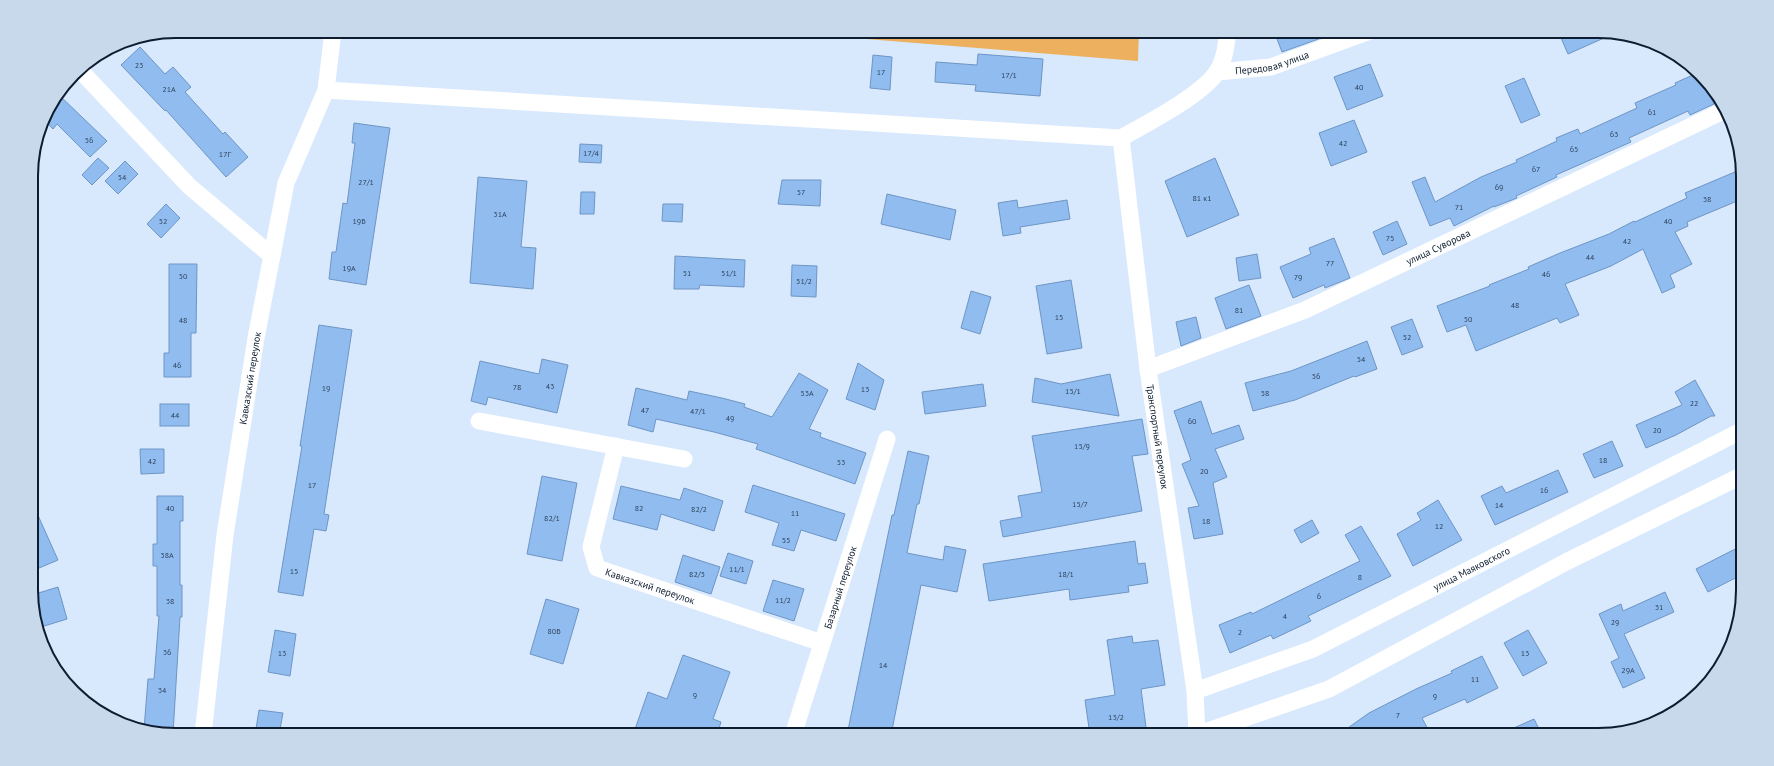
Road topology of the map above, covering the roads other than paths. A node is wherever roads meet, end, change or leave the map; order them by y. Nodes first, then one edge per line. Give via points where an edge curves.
1 (332, 38) edge
2 (1227, 38) edge
3 (1351, 38) edge
4 (1217, 72) junction
5 (84, 73) edge
6 (326, 90) junction
7 (1720, 112) edge
8 (1121, 138) junction
9 (272, 256) junction
10 (1148, 369) junction
11 (479, 421) dead end
12 (1736, 433) edge
13 (887, 439) dead end
14 (616, 446) junction
15 (684, 459) dead end
16 (1736, 478) edge
17 (822, 643) junction
18 (1194, 691) junction
19 (204, 728) edge
20 (795, 728) edge
21 (1196, 728) edge
22 (1216, 728) edge

1 - 6 street, Кавказский переулок
2 - 4 street via 1225,55
3 - 4 street, Передовая улица via 1271,67
4 - 8 street via 1200,90
5 - 9 street via 189,186
6 - 8 street
6 - 9 street, Кавказский переулок via 286,182
7 - 10 street, улица Суворова via 1305,310
8 - 10 street, Транспортный переулок
9 - 19 street, Кавказский переулок via 256,338 225,535
10 - 18 street, Транспортный переулок
11 - 14 street
12 - 18 street, улица Маяковского via 1313,649
13 - 17 street, Базарный переулок
14 - 15 street
14 - 17 street, Кавказский переулок via 592,547 597,568
16 - 22 street via 1566,562 1329,689
17 - 20 street, Базарный переулок
18 - 21 street, Транспортный переулок

